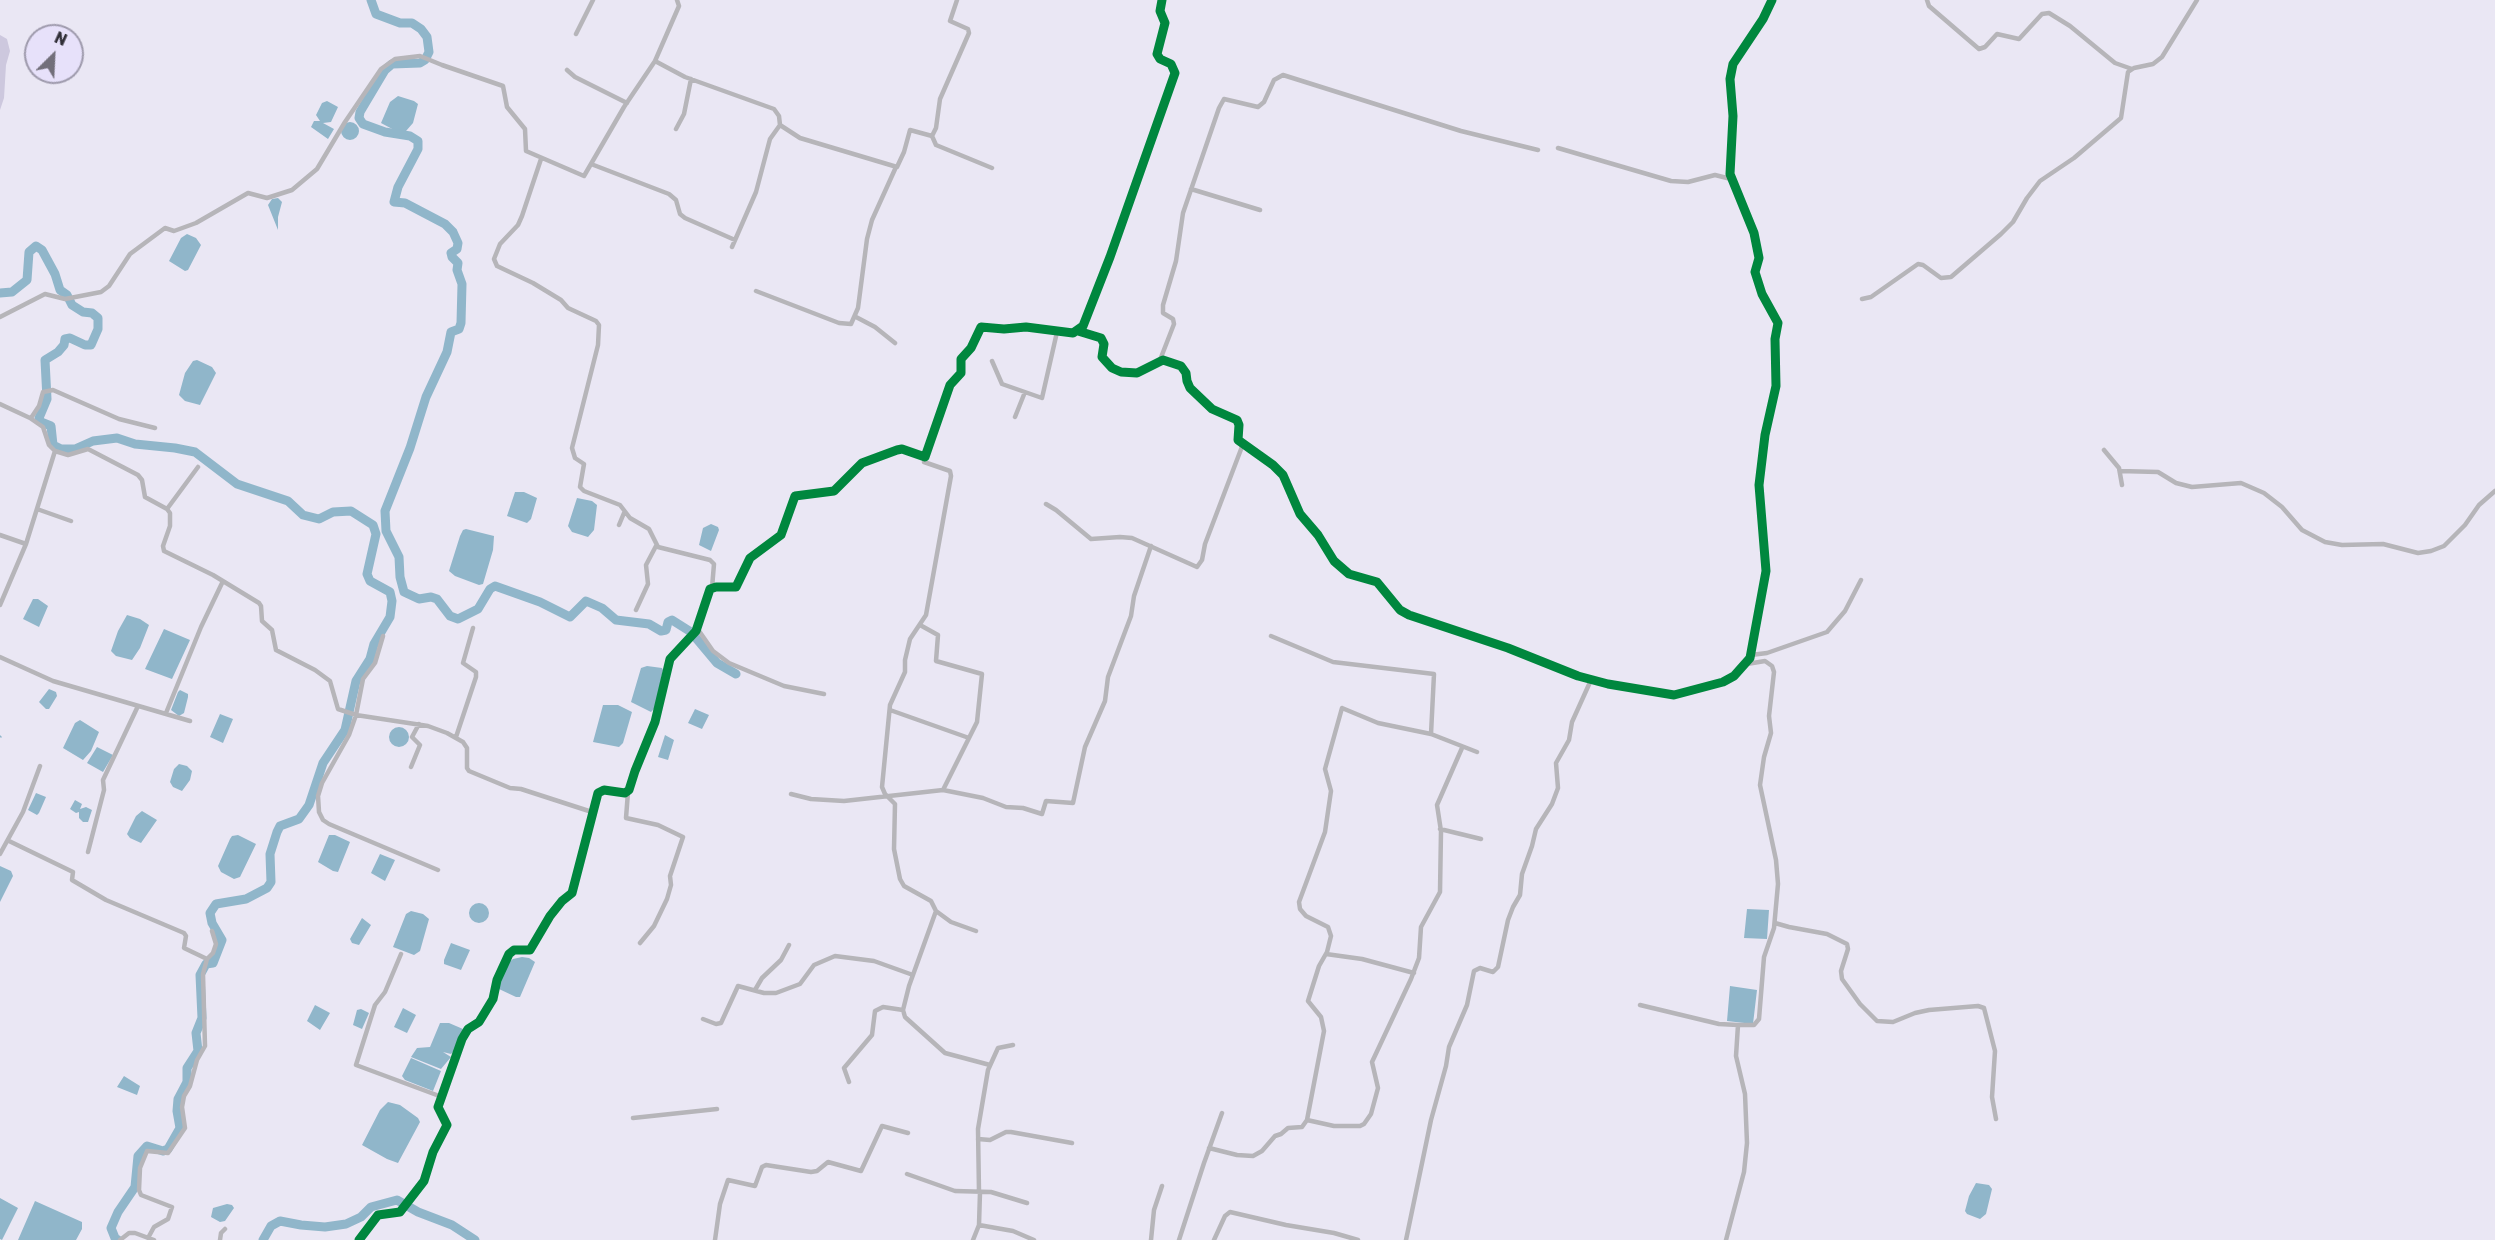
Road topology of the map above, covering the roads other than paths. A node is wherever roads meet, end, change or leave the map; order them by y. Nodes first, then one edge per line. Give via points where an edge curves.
1 (593, 0) edge
2 (677, 0) edge
3 (957, 0) edge
4 (1162, 0) edge
5 (1772, 0) edge
6 (1927, 0) edge
7 (2196, 0) edge
8 (576, 34) dead end
9 (655, 61) junction
10 (2132, 69) junction
11 (567, 70) dead end
12 (691, 80) junction
13 (627, 103) junction
14 (780, 125) junction
15 (676, 129) dead end
16 (932, 136) junction
17 (1558, 148) dead end
18 (1538, 150) dead end
19 (541, 159) junction
20 (591, 164) junction
21 (896, 167) junction
22 (992, 168) dead end
23 (1731, 179) junction
24 (1191, 189) junction
25 (1260, 210) dead end
26 (735, 240) junction
27 (732, 247) dead end
28 (756, 291) dead end
29 (1862, 299) dead end
30 (0, 317) edge
31 (856, 317) junction
32 (1078, 331) junction
33 (1057, 332) junction
34 (895, 343) dead end
35 (1160, 360) junction
36 (992, 361) dead end
37 (1025, 392) junction
38 (0, 404) edge
39 (1015, 417) dead end
40 (31, 418) junction
41 (155, 428) dead end
42 (1243, 444) junction
43 (2104, 450) dead end
44 (55, 451) junction
45 (925, 457) junction
46 (198, 467) dead end
47 (2120, 471) junction
48 (2122, 485) dead end
49 (2495, 491) edge
50 (1046, 504) dead end
51 (37, 509) junction
52 (166, 509) junction
53 (624, 513) junction
54 (71, 521) dead end
55 (619, 525) dead end
56 (0, 535) edge
57 (26, 544) junction
58 (656, 546) junction
59 (1151, 546) junction
60 (1862, 580) dead end
61 (223, 581) junction
62 (712, 588) junction
63 (0, 605) edge
64 (636, 610) dead end
65 (920, 625) junction
66 (473, 628) dead end
67 (697, 630) junction
68 (383, 636) dead end
69 (1271, 636) dead end
70 (1751, 655) junction
71 (0, 657) edge
72 (1747, 664) junction
73 (1591, 680) junction
74 (824, 694) dead end
75 (138, 706) junction
76 (890, 710) junction
77 (166, 713) junction
78 (354, 714) junction
79 (190, 721) dead end
80 (419, 724) junction
81 (1431, 734) junction
82 (456, 737) junction
83 (969, 738) junction
84 (1462, 748) junction
85 (1477, 752) dead end
86 (40, 766) dead end
87 (411, 767) dead end
88 (944, 790) junction
89 (628, 792) junction
90 (791, 794) dead end
91 (886, 795) junction
92 (592, 812) junction
93 (1440, 829) junction
94 (1481, 839) dead end
95 (9, 841) junction
96 (88, 852) dead end
97 (0, 854) edge
98 (438, 870) dead end
99 (936, 911) junction
100 (1775, 922) junction
101 (976, 931) dead end
102 (215, 932) dead end
103 (640, 943) dead end
104 (789, 945) dead end
105 (401, 954) dead end
106 (1326, 954) junction
107 (207, 959) junction
108 (1414, 973) junction
109 (913, 975) junction
110 (755, 990) junction
111 (1640, 1005) dead end
112 (903, 1011) junction
113 (703, 1019) dead end
114 (1738, 1025) junction
115 (1013, 1045) dead end
116 (990, 1065) junction
117 (849, 1082) dead end
118 (442, 1097) junction
119 (717, 1109) dead end
120 (1222, 1113) dead end
121 (633, 1118) dead end
122 (1996, 1119) dead end
123 (1307, 1120) junction
124 (908, 1133) dead end
125 (978, 1139) junction
126 (1072, 1143) dead end
127 (1209, 1148) junction
128 (907, 1174) dead end
129 (1162, 1186) dead end
130 (980, 1192) junction
131 (1027, 1203) dead end
132 (979, 1225) junction
133 (225, 1229) dead end
134 (120, 1239) edge
135 (151, 1239) edge
136 (220, 1240) edge
137 (360, 1240) edge
138 (715, 1240) edge
139 (973, 1240) edge
140 (1034, 1240) edge
141 (1151, 1240) edge
142 (1179, 1240) edge
143 (1214, 1240) edge
144 (1358, 1240) edge
145 (1406, 1240) edge
146 (1726, 1240) edge

1 - 8 street
2 - 9 street via 679,6
3 - 16 street via 950,21 969,33 940,99
4 - 32 street via 1160,11 1165,23 1157,54 1171,64 1175,73 1089,313
5 - 23 street via 1732,67
6 - 10 street via 1929,6 1979,48 1997,34 2019,39 2042,14 2049,13 2112,61
7 - 10 street via 2162,57
9 - 12 street
9 - 13 street
10 - 29 street via 2127,74 2124,111 2119,120 2040,181 2009,227 1967,264 1947,279 1923,264 1915,264 1877,293
11 - 13 street
12 - 14 street via 774,110
12 - 15 street via 684,114
13 - 20 street
14 - 21 street via 800,138
14 - 26 street via 770,139 756,192
16 - 21 street via 910,130
16 - 22 street via 936,145
17 - 23 street via 1671,181 1688,182 1715,175
18 - 24 street via 1461,131 1283,75 1274,80 1258,107 1222,100
19 - 20 street via 584,176
19 - 30 street via 525,151 525,129 507,107 503,86 424,57 405,56 384,65 317,169 292,190 267,198 248,193 196,222 174,231 165,228 130,254 104,291 73,299 45,294
19 - 53 street via 518,225 501,244 494,260 497,266 596,321 598,345 572,453 584,464 580,487 620,505
20 - 26 street via 669,194 685,218
21 - 31 street via 872,220
23 - 70 street via 1754,233 1759,258 1755,272 1763,298 1778,323 1776,386 1759,485 1766,571
24 - 25 street
24 - 35 street via 1163,305 1163,313 1174,324
26 - 27 street
28 - 31 street via 839,323 851,324
31 - 34 street
32 - 33 street
32 - 35 street via 1101,338 1102,357 1121,372 1137,373
33 - 37 street via 1042,399
33 - 45 street via 981,327 961,359 961,373 950,385
35 - 42 street via 1181,366 1190,387 1212,409 1237,420 1237,438
36 - 37 street via 1002,384
37 - 39 street
38 - 40 street
40 - 41 street via 47,390 60,391 119,419
40 - 44 street via 45,429
42 - 59 street via 1207,536 1200,565 1196,567
42 - 73 street via 1283,475 1300,514 1334,561 1349,574 1377,582 1400,610
43 - 47 street
44 - 51 street
44 - 52 street via 68,455 85,446 138,475 145,497
45 - 62 street via 897,450 862,463 834,491 795,496 781,535 750,558 735,587
45 - 65 street via 924,462 951,473 933,586
46 - 52 street
47 - 48 street
47 - 49 street via 2158,472 2192,487 2241,483 2264,493 2302,530 2325,542 2383,544 2418,553 2444,546
50 - 59 street via 1091,539 1128,537
51 - 54 street
51 - 57 street
52 - 61 street via 171,519 164,551
53 - 55 street
53 - 58 street via 653,533
56 - 57 street
57 - 63 street
58 - 62 street via 710,560 714,564
58 - 64 street via 646,565 648,584
59 - 88 street via 1108,677 1105,701 1085,747 1073,803 1046,801 1042,814
60 - 70 street via 1845,611 1827,632
61 - 77 street
61 - 78 street via 259,603 262,621 272,630 276,650 328,678 334,688 336,706
62 - 67 street
65 - 76 street via 910,639 905,672
65 - 83 street via 938,637 936,661 982,674 977,722
66 - 82 street via 463,663 476,672 476,677
67 - 74 street via 712,651 729,663 784,686
67 - 89 street via 670,659 655,722
68 - 78 street via 375,663 363,679
69 - 81 street via 1333,662 1434,674
70 - 72 street
71 - 75 street via 52,681
72 - 73 street via 1724,682 1674,695
72 - 100 street via 1765,661 1774,672 1770,733 1760,785 1778,872
73 - 145 street via 1572,722 1569,740 1556,763 1558,788 1536,829 1498,967 1493,972 1480,968 1474,971 1467,1005 1449,1047
75 - 77 street
75 - 96 street via 103,780 104,790
76 - 83 street
76 - 91 street via 882,787
77 - 79 street
78 - 80 street
78 - 98 street via 349,735 321,783 318,796 323,820
80 - 82 street
80 - 87 street via 412,737 420,745
81 - 84 street
81 - 106 street via 1378,723 1342,708 1325,769 1331,791 1325,832 1299,902 1306,916 1328,927
82 - 92 street via 467,747 470,771 510,788
83 - 88 street
84 - 85 street
84 - 93 street via 1437,805
86 - 95 street
88 - 91 street
89 - 92 street via 601,790
89 - 103 street via 626,818 683,837 667,899 654,926
90 - 91 street via 844,801
91 - 99 street via 895,804 894,849 901,881 931,901
92 - 118 street via 572,892 550,916 530,950 514,950 510,954 493,999 479,1022 462,1039
93 - 94 street
93 - 108 street via 1441,886 1420,931
95 - 97 street
95 - 107 street via 73,872 72,880 106,900 184,933 184,948
99 - 101 street via 951,922
99 - 109 street
100 - 114 street via 1764,957 1759,1019 1754,1025
100 - 122 street via 1827,934 1846,944 1842,979 1877,1021 1893,1022 1929,1010 1984,1008 1995,1051 1992,1097
102 - 107 street via 216,945
104 - 110 street
105 - 118 street via 389,985 375,1005 356,1065
106 - 108 street
106 - 123 street via 1308,1001 1321,1017 1324,1031
107 - 135 street via 202,979 205,1046 196,1060 182,1102 185,1128 168,1153 143,1151 138,1190 141,1195 172,1207 168,1219 154,1227
108 - 123 street via 1372,1062 1378,1088 1367,1121 1349,1127
109 - 110 street via 874,961 835,956 814,965 800,984 776,993
109 - 112 street
110 - 113 street via 738,986 720,1024
111 - 114 street
112 - 116 street via 945,1053
112 - 117 street via 883,1007 875,1011 872,1035 843,1068
114 - 146 street via 1736,1056 1745,1094 1747,1143 1744,1172
115 - 116 street via 999,1048
116 - 125 street
118 - 137 street via 438,1107 447,1127 433,1152 424,1181 402,1210 378,1215
119 - 121 street
120 - 127 street
123 - 127 street via 1302,1127 1288,1128 1275,1136 1252,1156
124 - 138 street via 882,1126 861,1171 828,1162 811,1172 766,1165 755,1186 728,1180
125 - 126 street via 990,1140 1011,1132
125 - 130 street
127 - 142 street
128 - 130 street via 940,1188
129 - 141 street via 1154,1210
130 - 131 street
130 - 132 street
132 - 139 street
132 - 140 street via 1013,1231
133 - 136 street
134 - 135 street via 135,1233
143 - 144 street via 1230,1212

